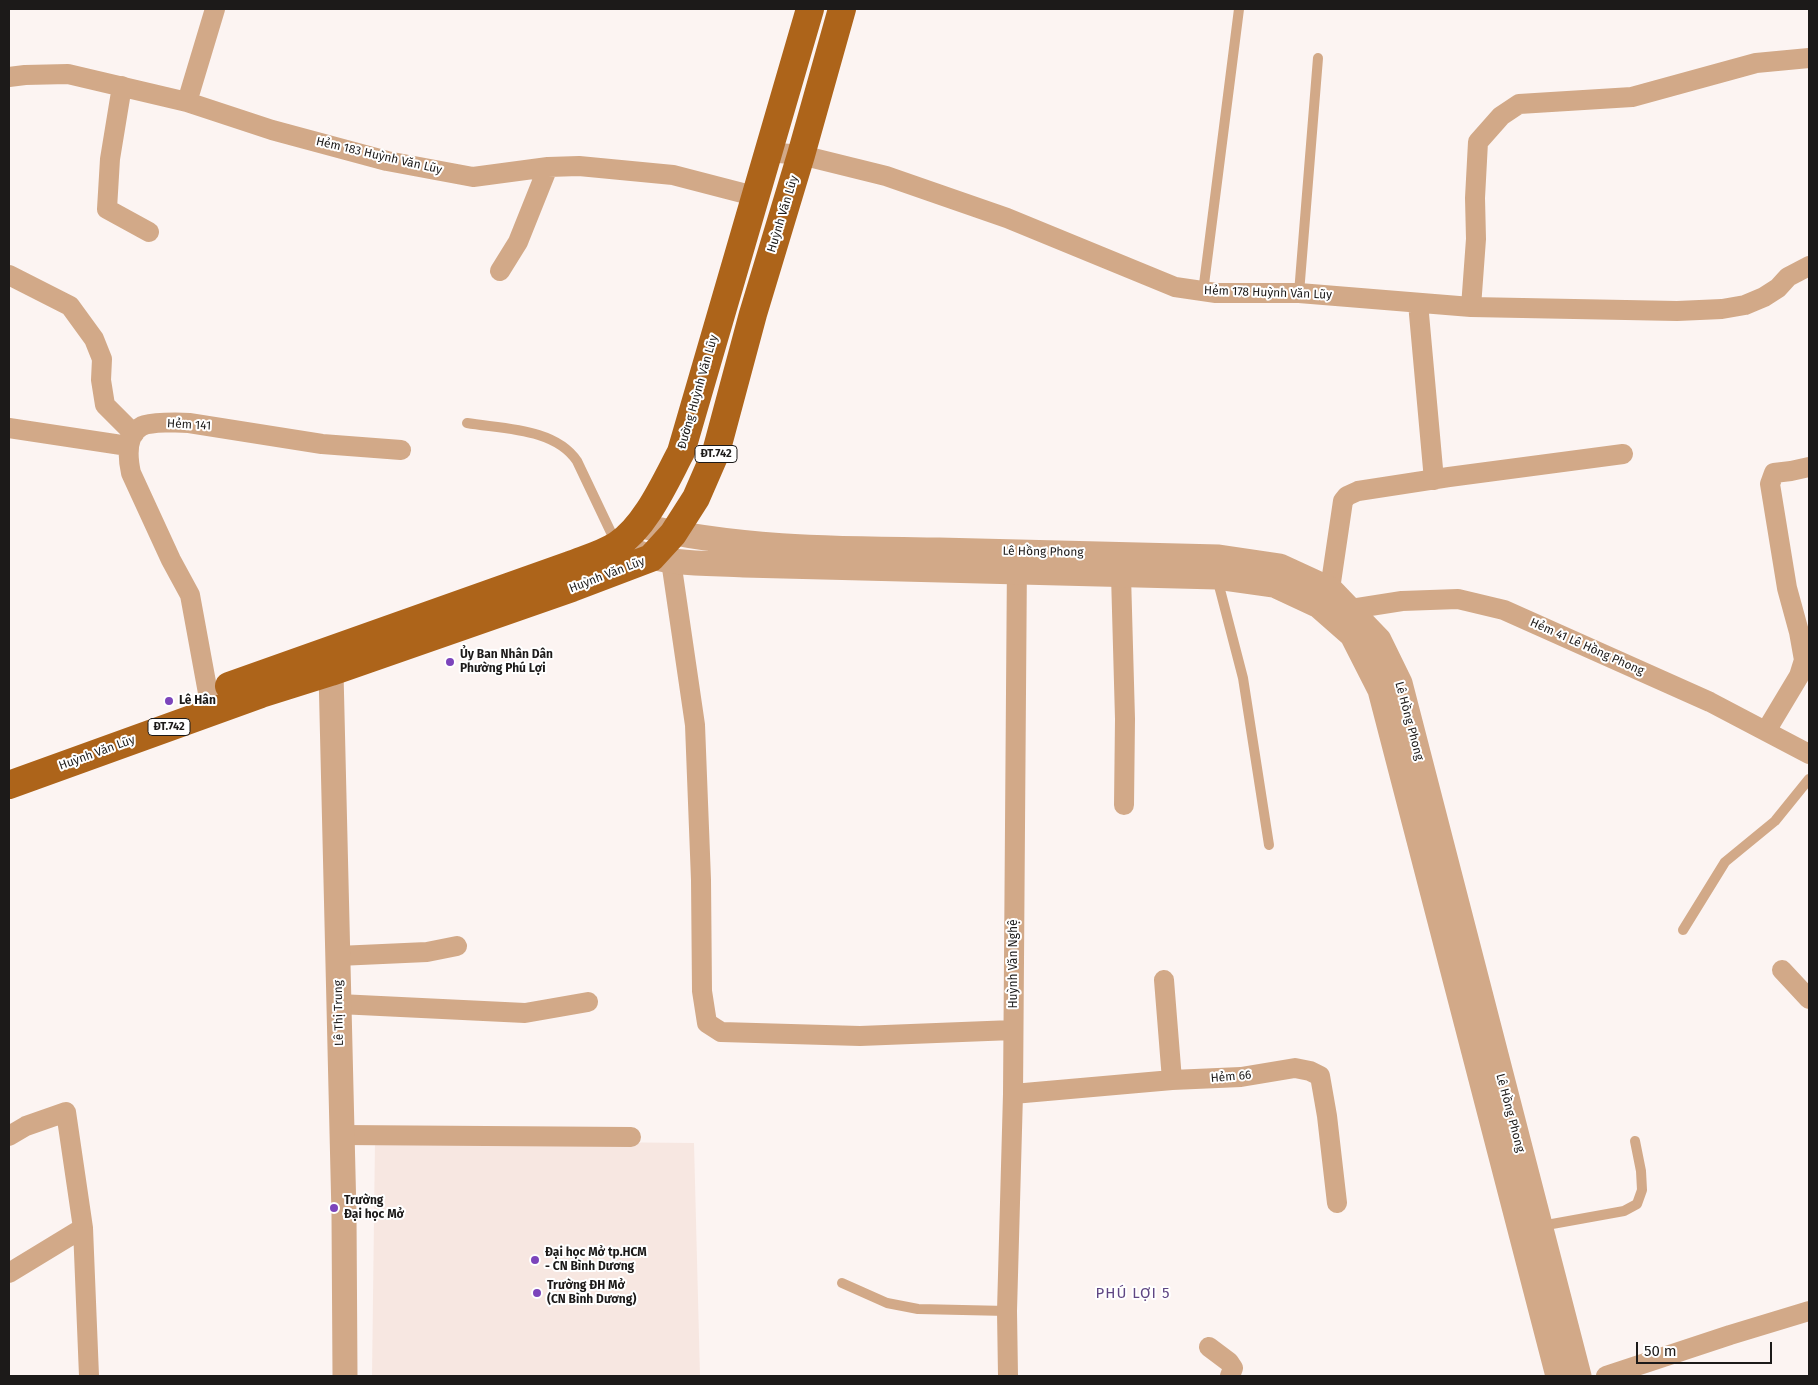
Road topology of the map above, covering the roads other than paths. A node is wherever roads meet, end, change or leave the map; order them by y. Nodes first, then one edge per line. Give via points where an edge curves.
1 (215, 9) edge
2 (810, 9) edge
3 (842, 9) edge
4 (1239, 9) edge
5 (1318, 58) dead end
6 (1809, 58) edge
7 (9, 77) edge
8 (122, 86) junction
9 (186, 102) junction
10 (768, 152) junction
11 (801, 155) junction
12 (548, 167) junction
13 (754, 196) junction
14 (149, 232) dead end
15 (1809, 266) edge
16 (500, 271) dead end
17 (9, 275) edge
18 (1203, 292) junction
19 (1299, 292) junction
20 (1418, 302) junction
21 (1471, 307) junction
22 (467, 423) dead end
23 (9, 428) edge
24 (131, 440) junction
25 (401, 450) dead end
26 (1623, 454) dead end
27 (1809, 466) edge
28 (1434, 480) junction
29 (638, 525) junction
30 (673, 534) junction
31 (617, 545) junction
32 (661, 560) junction
33 (1017, 562) junction
34 (1121, 575) junction
35 (1217, 577) junction
36 (1330, 589) junction
37 (1351, 609) junction
38 (327, 662) junction
39 (208, 693) junction
40 (1766, 731) junction
41 (1809, 754) edge
42 (9, 766) edge
43 (1809, 779) edge
44 (9, 785) edge
45 (1124, 805) dead end
46 (1269, 845) dead end
47 (1684, 930) dead end
48 (457, 946) dead end
49 (338, 956) junction
50 (1782, 970) dead end
51 (1164, 980) dead end
52 (1809, 999) edge
53 (588, 1002) dead end
54 (339, 1004) junction
55 (1013, 1030) junction
56 (1172, 1080) junction
57 (1013, 1094) junction
58 (342, 1135) junction
59 (9, 1136) edge
60 (631, 1137) dead end
61 (1635, 1142) dead end
62 (1336, 1204) dead end
63 (1540, 1226) junction
64 (83, 1228) junction
65 (9, 1273) edge
66 (842, 1283) dead end
67 (1007, 1311) junction
68 (1809, 1311) edge
69 (1209, 1347) dead end
70 (89, 1376) edge
71 (345, 1376) edge
72 (1008, 1376) edge
73 (1230, 1376) edge
74 (1558, 1376) edge
75 (1579, 1376) edge
76 (1606, 1376) edge

1 - 9 street
2 - 10 main road, Đường Huỳnh Văn Lũy / ĐT.742
3 - 11 main road, Huỳnh Văn Lũy / ĐT.742
4 - 18 lane
5 - 19 lane
6 - 21 street via 1756,63 1632,97 1519,104 1501,116 1478,142
7 - 8 street, Hẻm 183 Huỳnh Văn Lũy via 68,74
8 - 9 street, Hẻm 183 Huỳnh Văn Lũy
8 - 14 street via 110,159 107,209
9 - 12 street, Hẻm 183 Huỳnh Văn Lũy via 272,130 387,161 473,177
10 - 11 street, Hẻm 178 Huỳnh Văn Lũy
10 - 13 main road, Đường Huỳnh Văn Lũy / ĐT.742
11 - 18 street, Hẻm 178 Huỳnh Văn Lũy via 886,176 1007,218 1175,287
11 - 30 main road, Huỳnh Văn Lũy / ĐT.742 via 716,452 696,498
12 - 13 street, Hẻm 183 Huỳnh Văn Lũy via 579,166 673,175
12 - 16 street via 518,242
13 - 29 main road, Đường Huỳnh Văn Lũy / ĐT.742 via 681,452
15 - 21 street, Hẻm 178 Huỳnh Văn Lũy via 1788,277 1764,297 1722,309
17 - 24 street via 70,306 94,339 102,359 105,405
18 - 19 street, Hẻm 178 Huỳnh Văn Lũy
19 - 20 street, Hẻm 178 Huỳnh Văn Lũy
20 - 21 street, Hẻm 178 Huỳnh Văn Lũy
20 - 28 street
22 - 31 lane via 548,437 571,451
23 - 24 street
24 - 25 street, Hẻm 141 via 142,426 189,422 322,444
24 - 39 street via 131,473 190,595
26 - 28 street
27 - 40 street via 1774,473 1770,484 1787,588 1804,660 1799,676
28 - 36 street via 1358,491 1347,496 1343,501
29 - 30 street, Lê Hồng Phong
29 - 31 main road, Đường Huỳnh Văn Lũy / ĐT.742
30 - 32 main road, Huỳnh Văn Lũy / ĐT.742
30 - 33 street, Lê Hồng Phong via 746,543
31 - 32 street, Lê Hồng Phong
31 - 38 main road, Đường Huỳnh Văn Lũy / ĐT.742
32 - 33 street, Lê Hồng Phong via 820,567
32 - 38 main road, Huỳnh Văn Lũy / ĐT.742
32 - 55 street via 695,725 702,991 707,1023 721,1032 860,1036
33 - 34 street, Lê Hồng Phong
33 - 36 street, Lê Hồng Phong via 1219,557 1280,566
33 - 55 street, Huỳnh Văn Nghệ
34 - 35 street, Lê Hồng Phong
34 - 45 street
35 - 46 lane via 1243,678
35 - 74 street, Lê Hồng Phong via 1274,586 1319,606 1352,635 1380,690
36 - 37 street, Lê Hồng Phong
37 - 40 street, Hẻm 41 Lê Hồng Phong via 1402,601 1458,599 1504,610 1710,702
37 - 63 street, Lê Hồng Phong via 1379,640 1400,683
38 - 39 main road, Huỳnh Văn Lũy / ĐT.742
38 - 44 main road, Huỳnh Văn Lũy / ĐT.742 via 251,698
38 - 49 street, Lê Thị Trung
39 - 42 main road, Huỳnh Văn Lũy / ĐT.742
40 - 41 street, Hẻm 41 Lê Hồng Phong
43 - 47 lane via 1775,821 1725,862
48 - 49 street via 427,952
49 - 54 street, Lê Thị Trung
50 - 52 street
51 - 56 street
53 - 54 street via 525,1014
54 - 58 street, Lê Thị Trung
55 - 57 street, Huỳnh Văn Nghệ
56 - 57 street, Hẻm 66
56 - 62 street, Hẻm 66 via 1241,1077 1295,1068 1320,1076 1328,1116
57 - 67 street, Huỳnh Văn Nghệ
58 - 60 street
58 - 71 street, Lê Thị Trung
59 - 64 street via 26,1126 66,1112
61 - 63 lane via 1642,1190 1637,1204 1624,1211
63 - 75 street, Lê Hồng Phong
64 - 65 street
64 - 70 street
66 - 67 lane via 888,1303 918,1309
67 - 72 street, Huỳnh Văn Nghệ
68 - 76 street
69 - 73 street via 1229,1362 1233,1368

